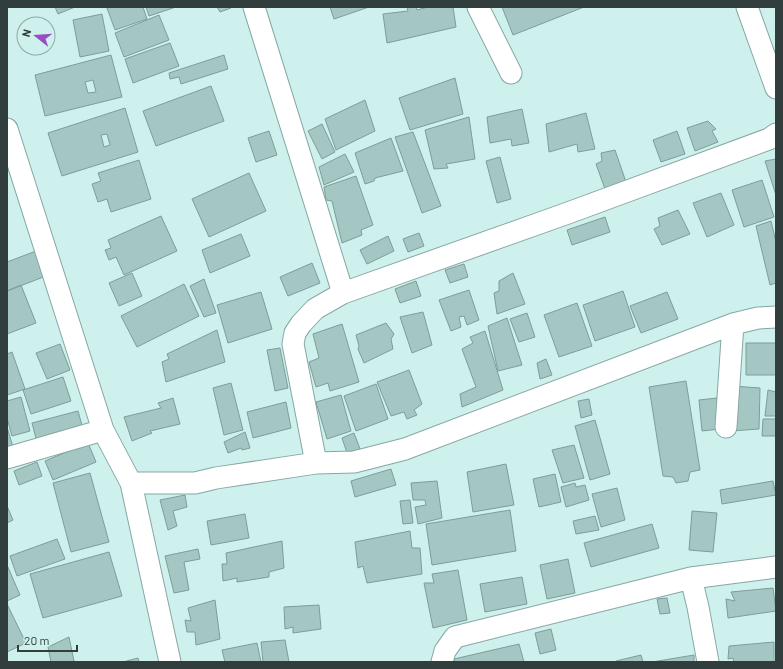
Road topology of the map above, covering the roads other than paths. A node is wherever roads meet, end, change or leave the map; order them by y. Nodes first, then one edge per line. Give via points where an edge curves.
1 (254, 7) edge
2 (478, 7) edge
3 (747, 7) edge
4 (511, 73) dead end
5 (776, 88) edge
6 (7, 129) edge
7 (776, 134) edge
8 (14, 181) edge
9 (343, 293) junction
10 (776, 317) edge
11 (732, 324) junction
12 (726, 427) dead end
13 (103, 430) junction
14 (7, 458) edge
15 (316, 463) junction
16 (131, 483) junction
17 (776, 567) edge
18 (691, 578) junction
19 (170, 662) edge
20 (442, 662) edge
21 (708, 662) edge

1 - 9 street
2 - 4 street
3 - 5 street
6 - 8 street
7 - 9 street via 769,139
8 - 13 street
9 - 15 street via 314,309 295,333 293,344
10 - 11 street
11 - 12 street
11 - 15 street via 405,449 354,462
13 - 14 street
13 - 16 street
15 - 16 street via 195,483
16 - 19 street
17 - 18 street
18 - 20 street via 455,637 445,651
18 - 21 street

